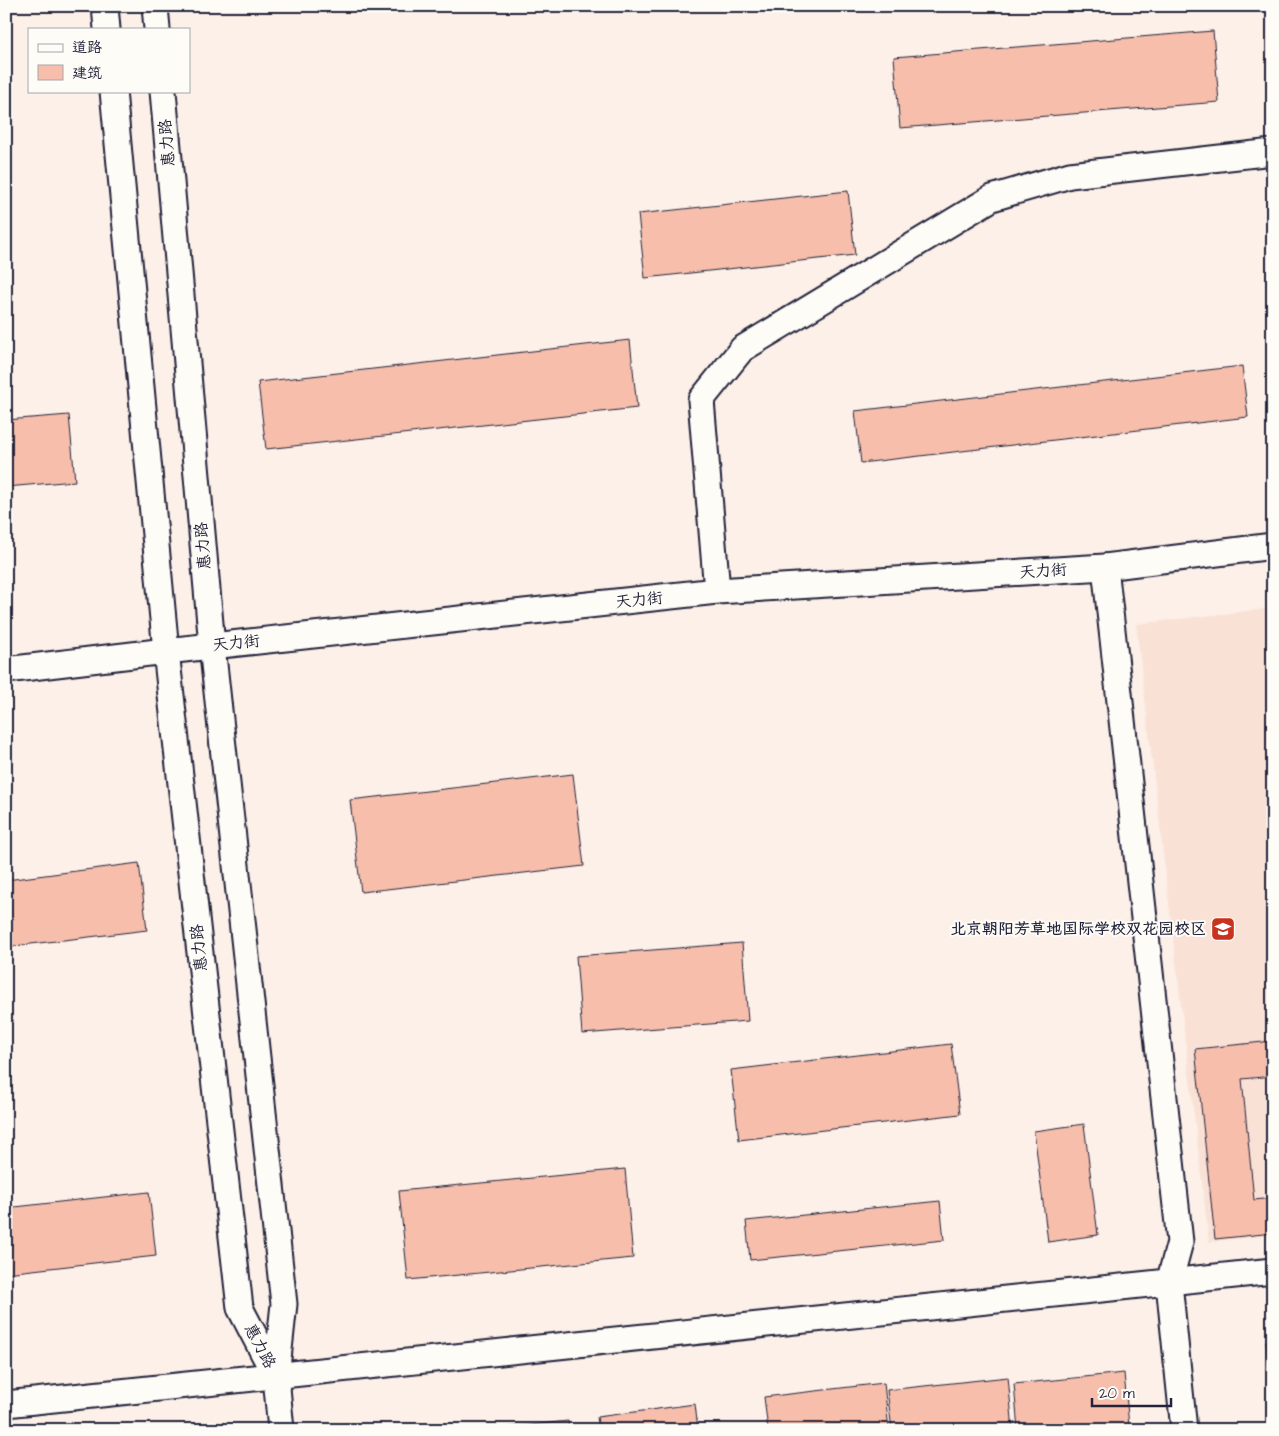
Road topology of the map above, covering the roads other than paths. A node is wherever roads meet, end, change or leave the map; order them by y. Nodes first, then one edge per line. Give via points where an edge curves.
1 (105, 6) edge
2 (155, 6) edge
3 (107, 28) edge
4 (157, 28) edge
5 (113, 92) edge
6 (163, 92) edge
7 (1273, 152) edge
8 (1273, 546) edge
9 (1105, 567) junction
10 (717, 591) junction
11 (212, 646) junction
12 (166, 651) junction
13 (6, 670) edge
14 (1273, 1271) edge
15 (1169, 1282) junction
16 (276, 1377) junction
17 (6, 1404) edge
18 (281, 1430) edge
19 (1184, 1430) edge

1 - 3 street
2 - 4 street
5 - 12 street, 惠力路
6 - 11 street, 惠力路
7 - 10 street via 1070,175 992,198 742,349 701,400
8 - 9 street, 天力街
9 - 10 street, 天力街
9 - 15 street via 1180,1242
10 - 11 street, 天力街
11 - 12 street, 天力街
11 - 16 street, 惠力路 via 284,1304
12 - 13 street, 天力街
12 - 16 street, 惠力路 via 240,1308
14 - 15 street
15 - 16 street
15 - 19 street
16 - 17 street
16 - 18 street

